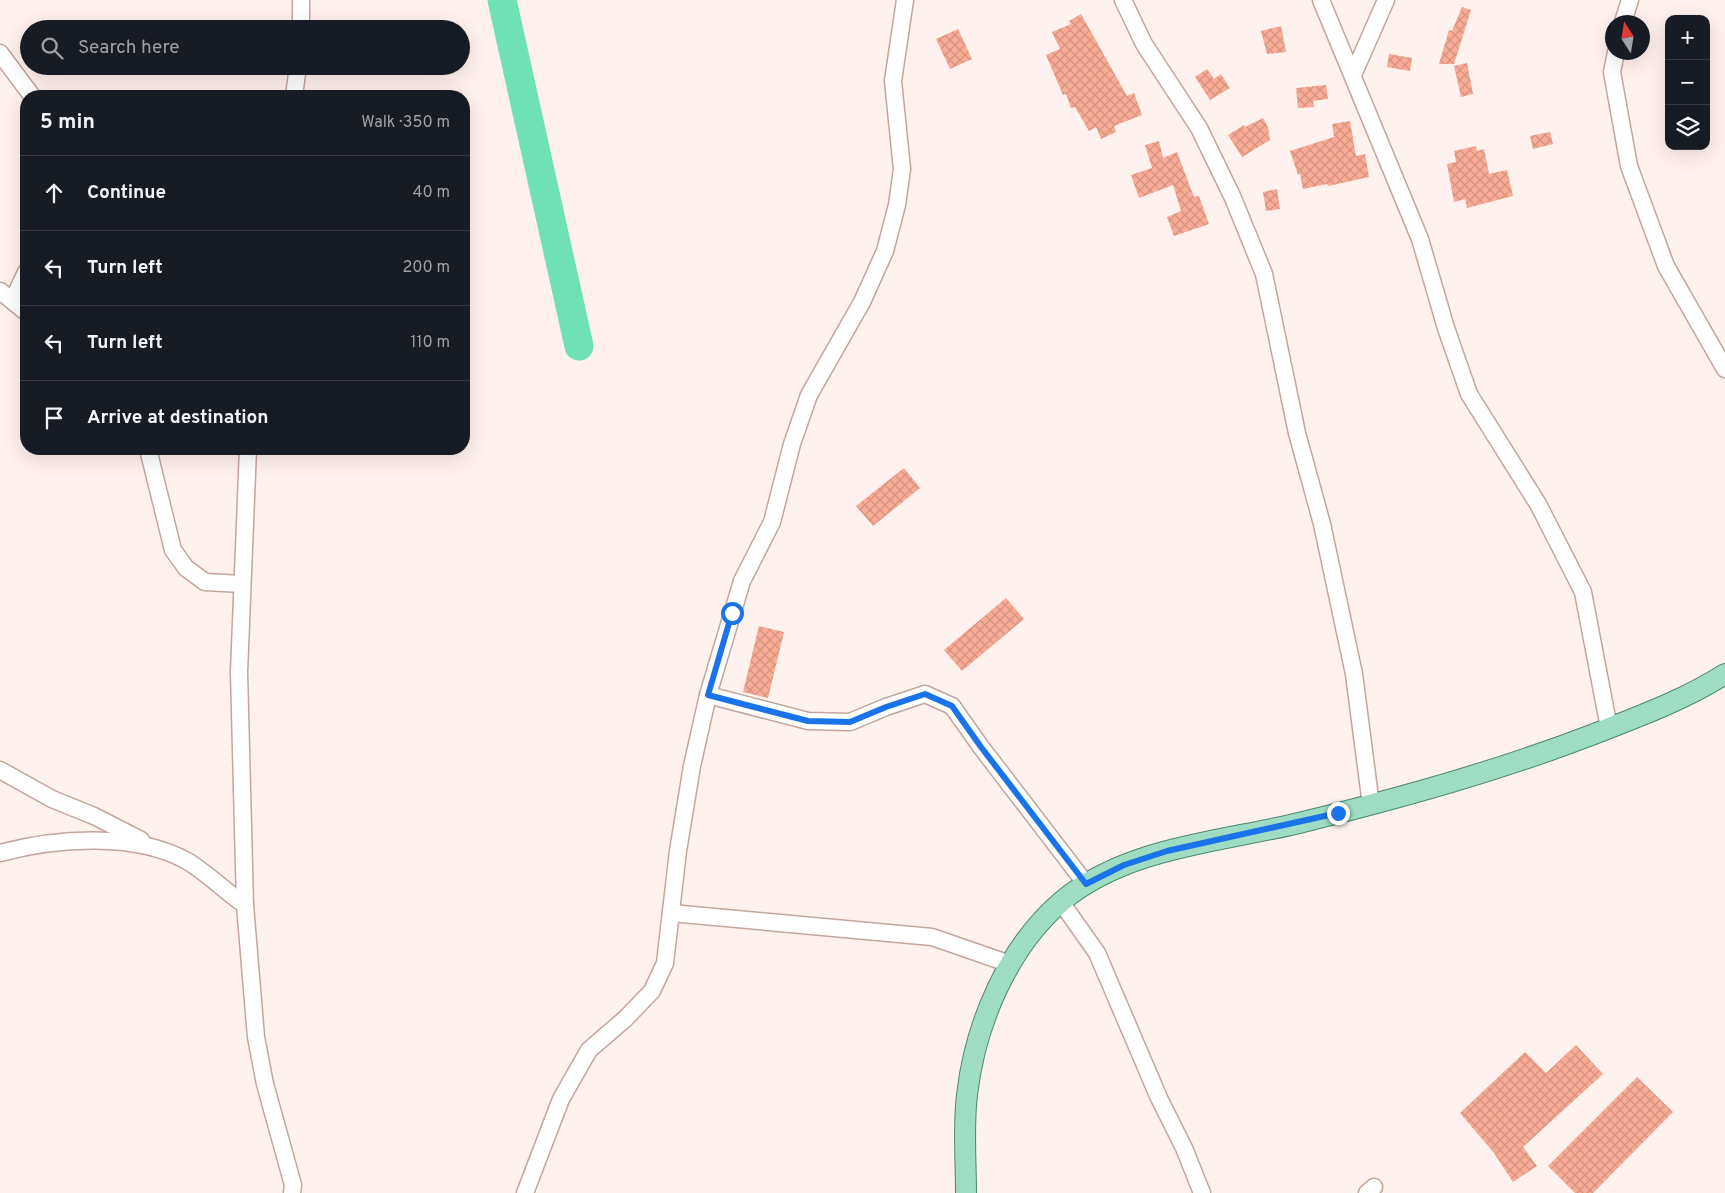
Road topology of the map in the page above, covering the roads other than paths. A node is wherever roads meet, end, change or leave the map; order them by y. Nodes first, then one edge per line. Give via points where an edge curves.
1 (301, 0) edge
2 (905, 0) edge
3 (1123, 0) edge
4 (1321, 0) edge
5 (1386, 0) edge
6 (1630, 0) edge
7 (1625, 15) edge
8 (300, 20) edge
9 (0, 53) edge
10 (1614, 60) edge
11 (297, 75) edge
12 (1353, 75) junction
13 (28, 90) edge
14 (295, 90) edge
15 (20, 279) edge
16 (6, 296) edge
17 (20, 307) edge
18 (1725, 369) edge
19 (149, 455) edge
20 (248, 455) edge
21 (242, 584) junction
22 (1725, 674) edge
23 (708, 695) junction
24 (1609, 728) junction
25 (0, 770) edge
26 (1371, 805) junction
27 (154, 847) junction
28 (0, 853) edge
29 (1086, 884) junction
30 (1061, 902) junction
31 (245, 905) junction
32 (671, 913) junction
33 (1010, 964) junction
34 (292, 1193) edge
35 (525, 1193) edge
36 (966, 1193) edge
37 (1202, 1193) edge

1 - 8 street
2 - 23 street via 893,81 902,169 885,251 862,302 809,395 792,444 772,522 742,581
3 - 26 street via 1144,44 1199,128 1233,198 1264,274 1297,433 1322,524 1354,674
4 - 12 street
5 - 12 street
6 - 7 street
9 - 13 street
10 - 18 street via 1612,72 1629,166 1666,266
11 - 14 street
12 - 24 street via 1420,239 1469,394 1538,504 1583,592
15 - 16 street
16 - 17 street
19 - 21 street via 173,550 186,568 205,582
20 - 21 street
21 - 31 street via 238,672
22 - 24 main road via 1663,708
23 - 29 street via 808,721 850,722 925,694 952,706
23 - 32 street via 692,766
24 - 26 main road via 1484,774
25 - 27 street via 52,799 94,816
26 - 29 main road via 1167,851 1124,865
27 - 28 street via 117,841 90,842 23,847
27 - 31 street via 188,862
29 - 30 main road
30 - 33 main road
30 - 37 street via 1097,953
31 - 34 street via 256,1037 265,1084 293,1186
32 - 33 street via 932,936
32 - 35 street via 665,963 652,991 589,1050 561,1099
33 - 36 main road via 994,994 974,1054 966,1097

